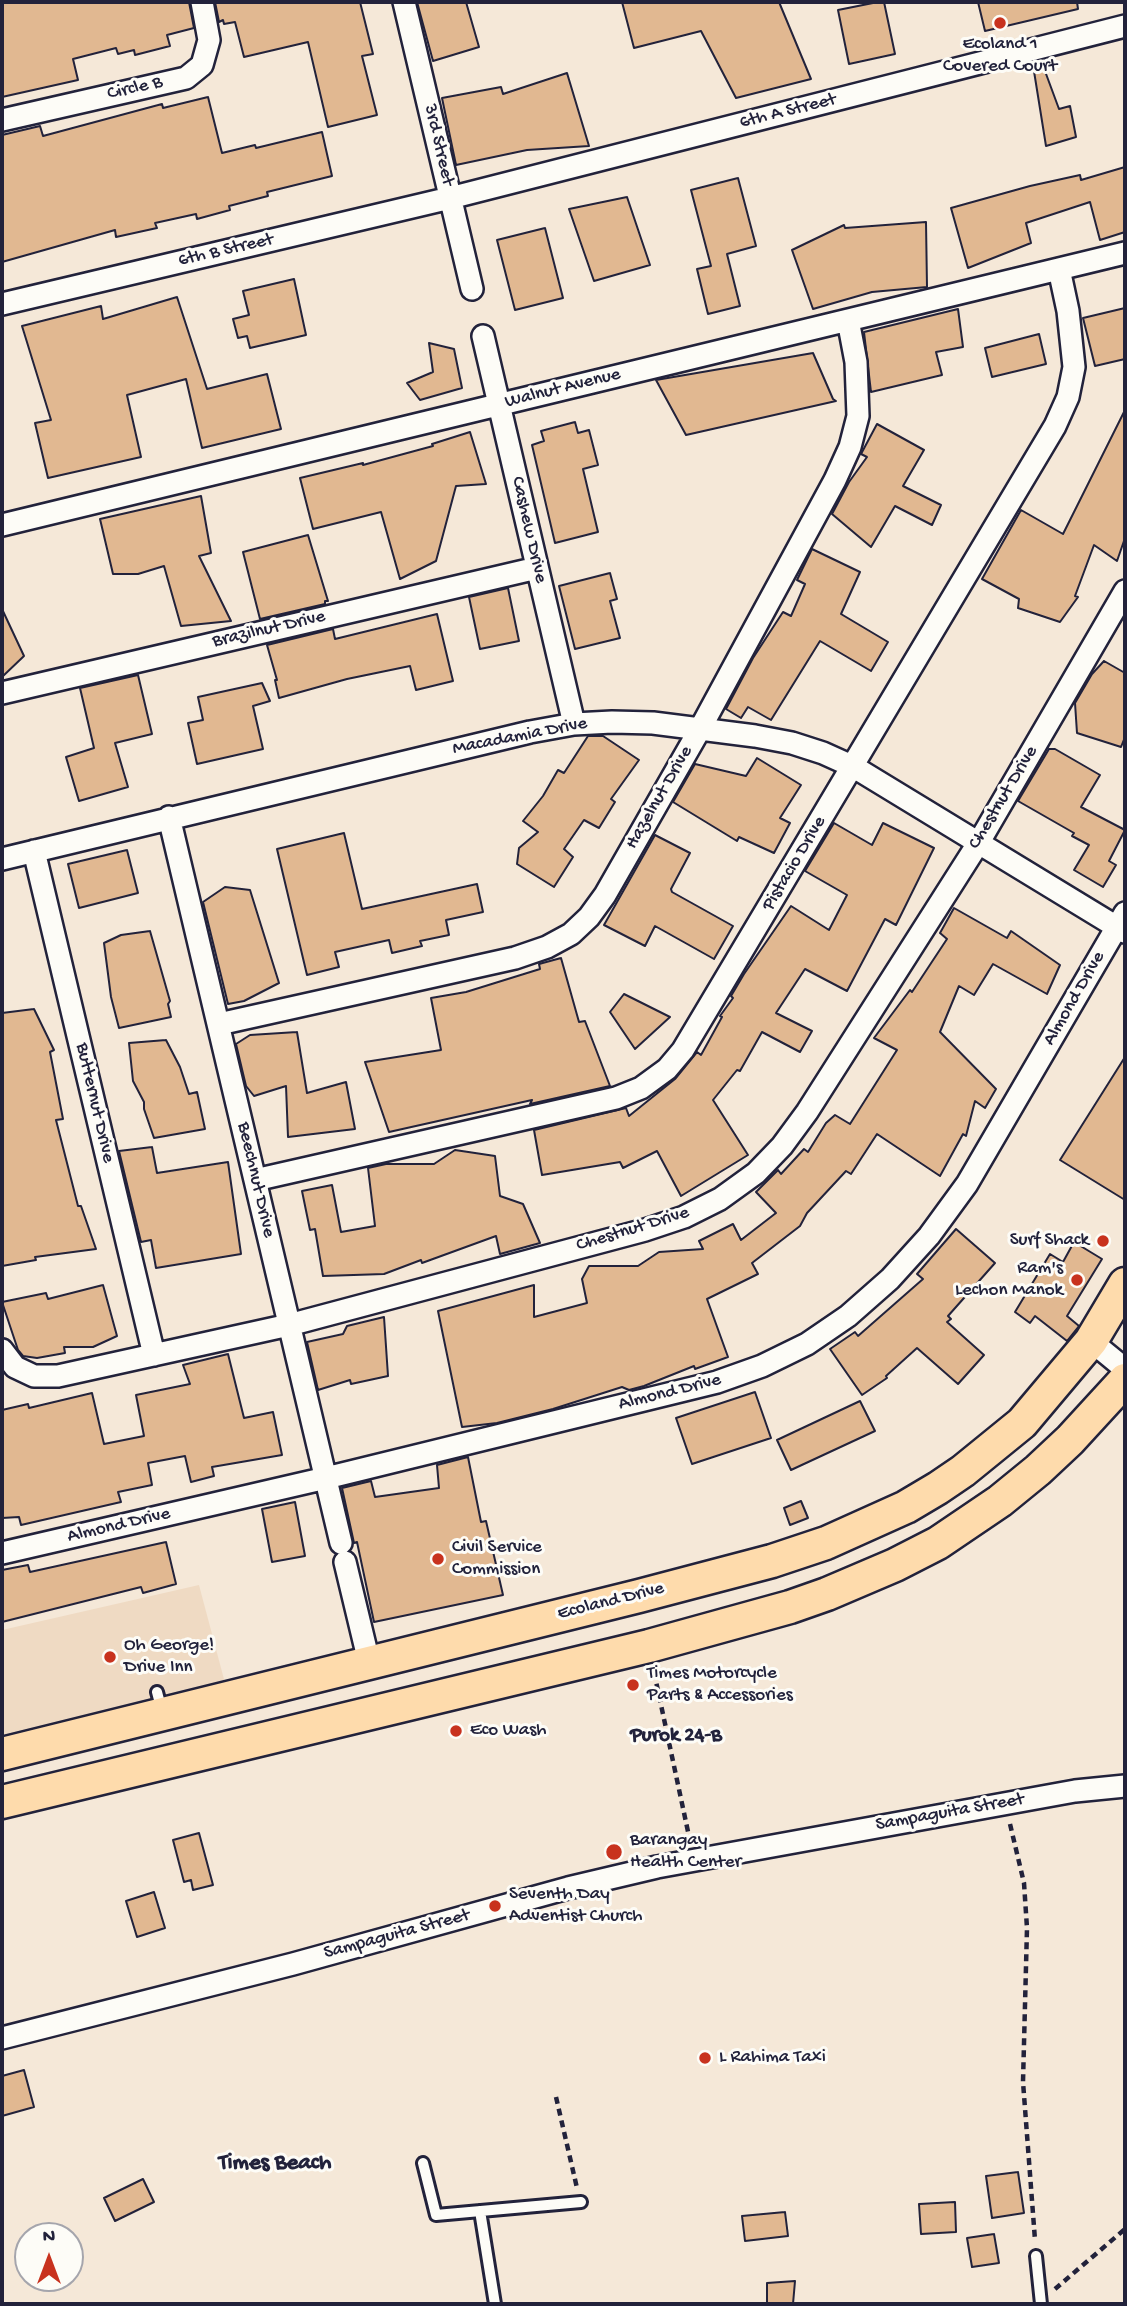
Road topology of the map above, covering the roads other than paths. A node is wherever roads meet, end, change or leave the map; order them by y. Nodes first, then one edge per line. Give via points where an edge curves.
1 (202, 2) edge
2 (404, 2) edge
3 (1125, 26) edge
4 (2, 120) edge
5 (450, 198) junction
6 (1125, 253) edge
7 (1059, 269) junction
8 (472, 289) dead end
9 (2, 304) edge
10 (848, 320) junction
11 (483, 336) dead end
12 (499, 405) junction
13 (2, 525) edge
14 (537, 568) junction
15 (1125, 591) edge
16 (2, 693) edge
17 (574, 724) junction
18 (700, 729) junction
19 (854, 767) junction
20 (169, 817) junction
21 (979, 842) junction
22 (34, 851) junction
23 (2, 859) edge
24 (1122, 924) edge
25 (219, 1024) junction
26 (255, 1180) junction
27 (1125, 1284) edge
28 (289, 1325) junction
29 (1091, 1341) junction
30 (2, 1350) edge
31 (154, 1355) junction
32 (1125, 1369) edge
33 (1125, 1380) edge
34 (326, 1478) junction
35 (2, 1553) edge
36 (369, 1662) junction
37 (2, 1754) edge
38 (1125, 1786) edge
39 (2, 1802) edge
40 (2, 2038) edge
41 (424, 2163) dead end
42 (581, 2202) road end
43 (480, 2211) junction
44 (1037, 2256) road end
45 (1041, 2303) edge
46 (495, 2304) edge

1 - 4 street, Circle B via 209,40 202,65 187,78
2 - 5 street, 3rd Street
3 - 5 street, 6th A Street
5 - 8 street, 3rd Street
5 - 9 street, 6th B Street
6 - 7 street, Walnut Avenue
7 - 10 street, Walnut Avenue
7 - 19 street, Pistacio Drive via 1074,367 1068,397
10 - 12 street, Walnut Avenue
10 - 18 street, Hazelnut Drive via 859,391 850,447
11 - 12 street, Cashew Drive
12 - 13 street, Walnut Avenue
12 - 14 street, Cashew Drive
14 - 16 street, Brazilnut Drive
14 - 17 street, Cashew Drive
15 - 21 street, Chestnut Drive
17 - 18 street, Macadamia Drive via 625,722
17 - 20 street, Macadamia Drive
18 - 19 street, Macadamia Drive via 792,743
18 - 25 street, Hazelnut Drive via 605,895 571,934 515,958
19 - 21 street, Macadamia Drive
19 - 26 street, Pistacio Drive via 683,1050 667,1069 641,1087 616,1098
20 - 22 street, Macadamia Drive
20 - 25 street, Beechnut Drive
21 - 24 street, Macadamia Drive
21 - 28 street, Chestnut Drive via 807,1112 756,1173 720,1199 645,1230
22 - 23 street, Macadamia Drive
22 - 31 street, Butternut Drive
24 - 34 street, Almond Drive via 967,1184 929,1236 848,1316 807,1344 716,1382
25 - 26 street, Beechnut Drive
26 - 28 street, Beechnut Drive
27 - 29 main road, Ecoland Drive
28 - 31 street, Chestnut Drive
28 - 34 street, Beechnut Drive
29 - 32 street
29 - 36 main road, Ecoland Drive via 1022,1423 995,1446 938,1489 867,1526 772,1561
30 - 31 street, Chestnut Drive via 15,1367 34,1376 58,1376
33 - 39 main road via 1038,1470 1000,1501 938,1543 827,1594 649,1646
34 - 35 street, Almond Drive
34 - 36 street, Beechnut Drive
36 - 37 main road, Ecoland Drive via 159,1703
38 - 40 street, Sampaguita Street via 1075,1791 693,1860 569,1888
41 - 43 lane via 436,2215
42 - 43 lane
43 - 46 lane
44 - 45 lane

